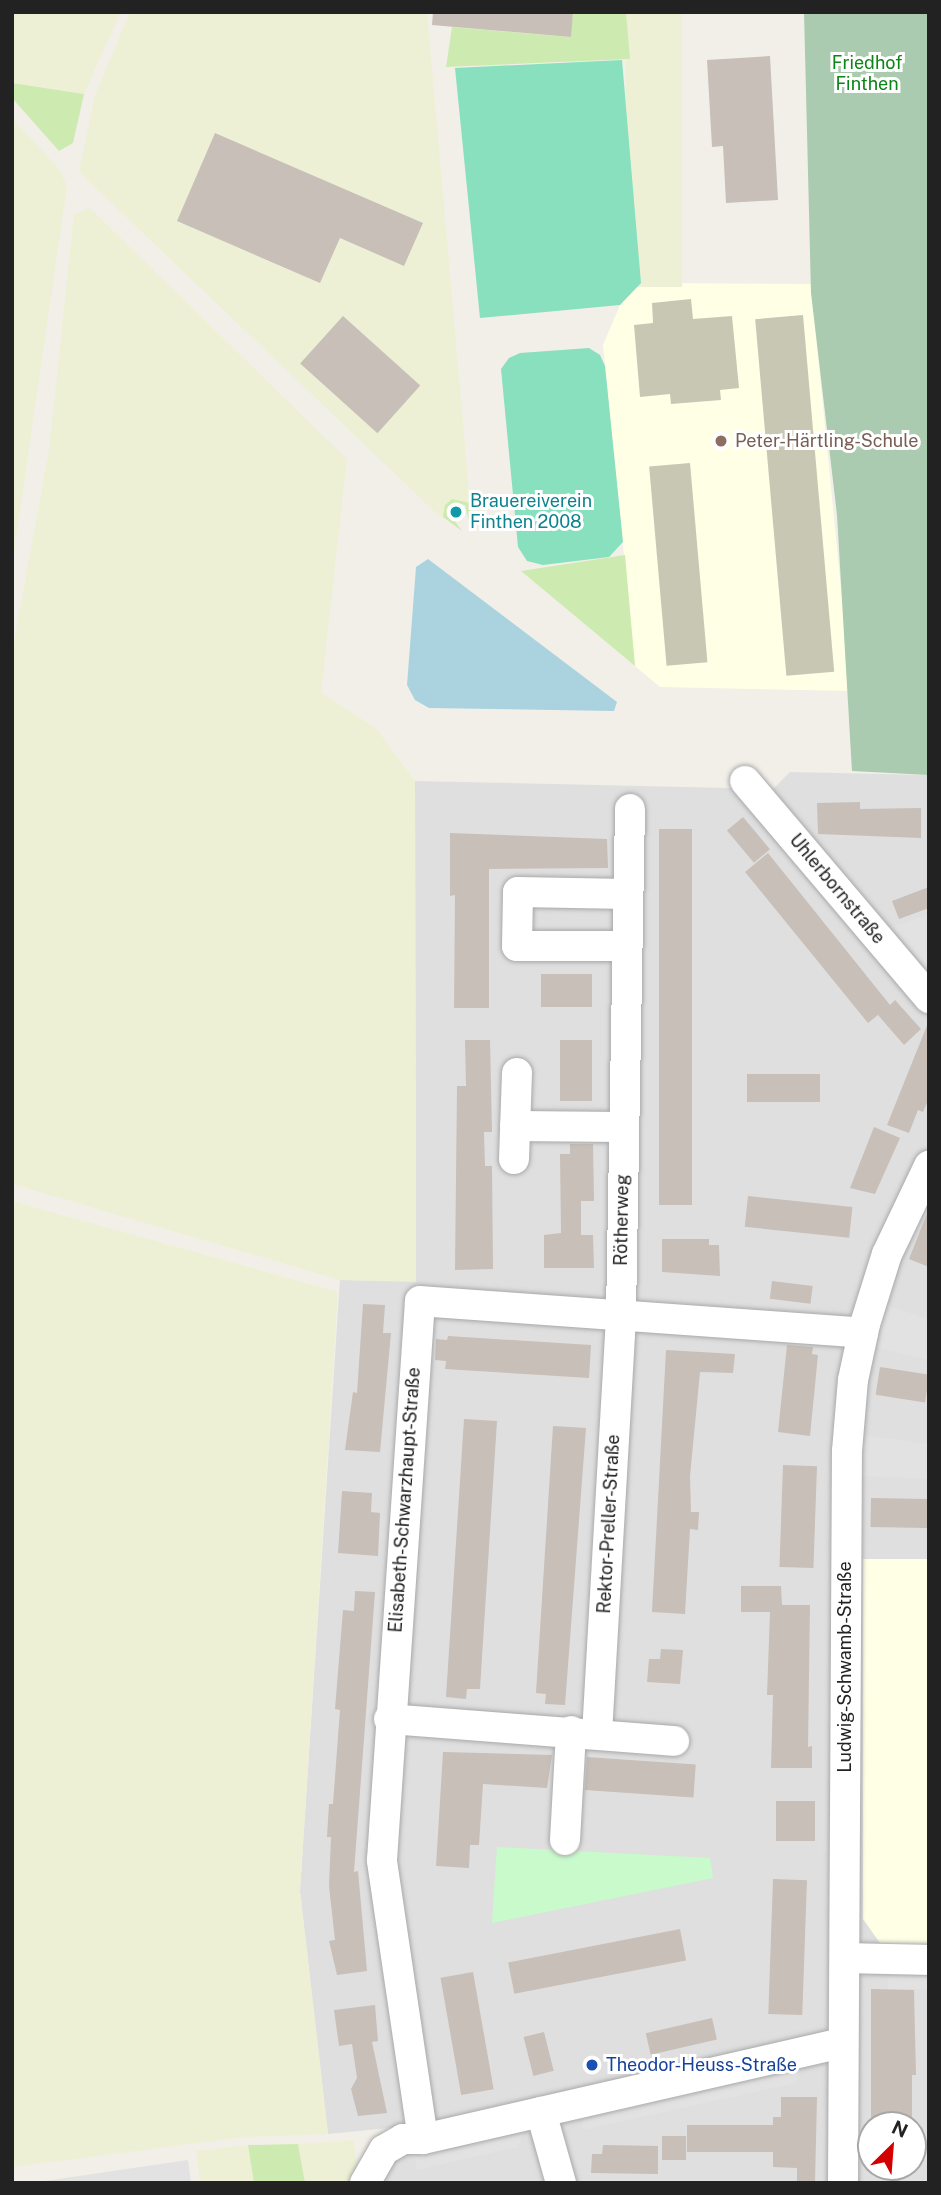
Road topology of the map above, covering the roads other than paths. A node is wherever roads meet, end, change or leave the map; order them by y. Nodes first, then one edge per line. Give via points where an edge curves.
1 (745, 781) dead end
2 (630, 809) dead end
3 (628, 894) junction
4 (626, 946) junction
5 (929, 998) edge
6 (517, 1073) dead end
7 (515, 1126) junction
8 (623, 1127) junction
9 (514, 1159) dead end
10 (929, 1166) edge
11 (621, 1314) junction
12 (863, 1333) junction
13 (389, 1719) junction
14 (584, 1732) junction
15 (674, 1741) dead end
16 (565, 1840) dead end
17 (847, 1958) junction
18 (929, 1960) edge
19 (843, 2043) junction
20 (541, 2112) junction
21 (423, 2139) junction
22 (365, 2183) edge
23 (561, 2183) edge
24 (843, 2183) edge

1 - 5 street, Uhlerbornstraße
2 - 3 street, Rötherweg
3 - 4 street, Rötherweg
3 - 4 street via 518,892 517,946
4 - 8 street, Rötherweg
6 - 7 street
7 - 8 street
7 - 9 street
8 - 11 street, Rötherweg
10 - 12 street, Ludwig-Schwamb-Straße via 887,1255
11 - 12 street, Elisabeth-Schwarzhaupt-Straße
11 - 13 street, Elisabeth-Schwarzhaupt-Straße via 420,1301
11 - 14 street, Rektor-Preller-Straße
12 - 17 street, Ludwig-Schwamb-Straße via 847,1451
13 - 14 street
13 - 21 street, Elisabeth-Schwarzhaupt-Straße via 382,1860
14 - 15 street
14 - 16 street, Rektor-Preller-Straße
17 - 18 street
17 - 19 street, Ludwig-Schwamb-Straße
19 - 20 street
19 - 24 street, Ludwig-Schwamb-Straße
20 - 21 street
20 - 23 street
21 - 22 street via 392,2144

